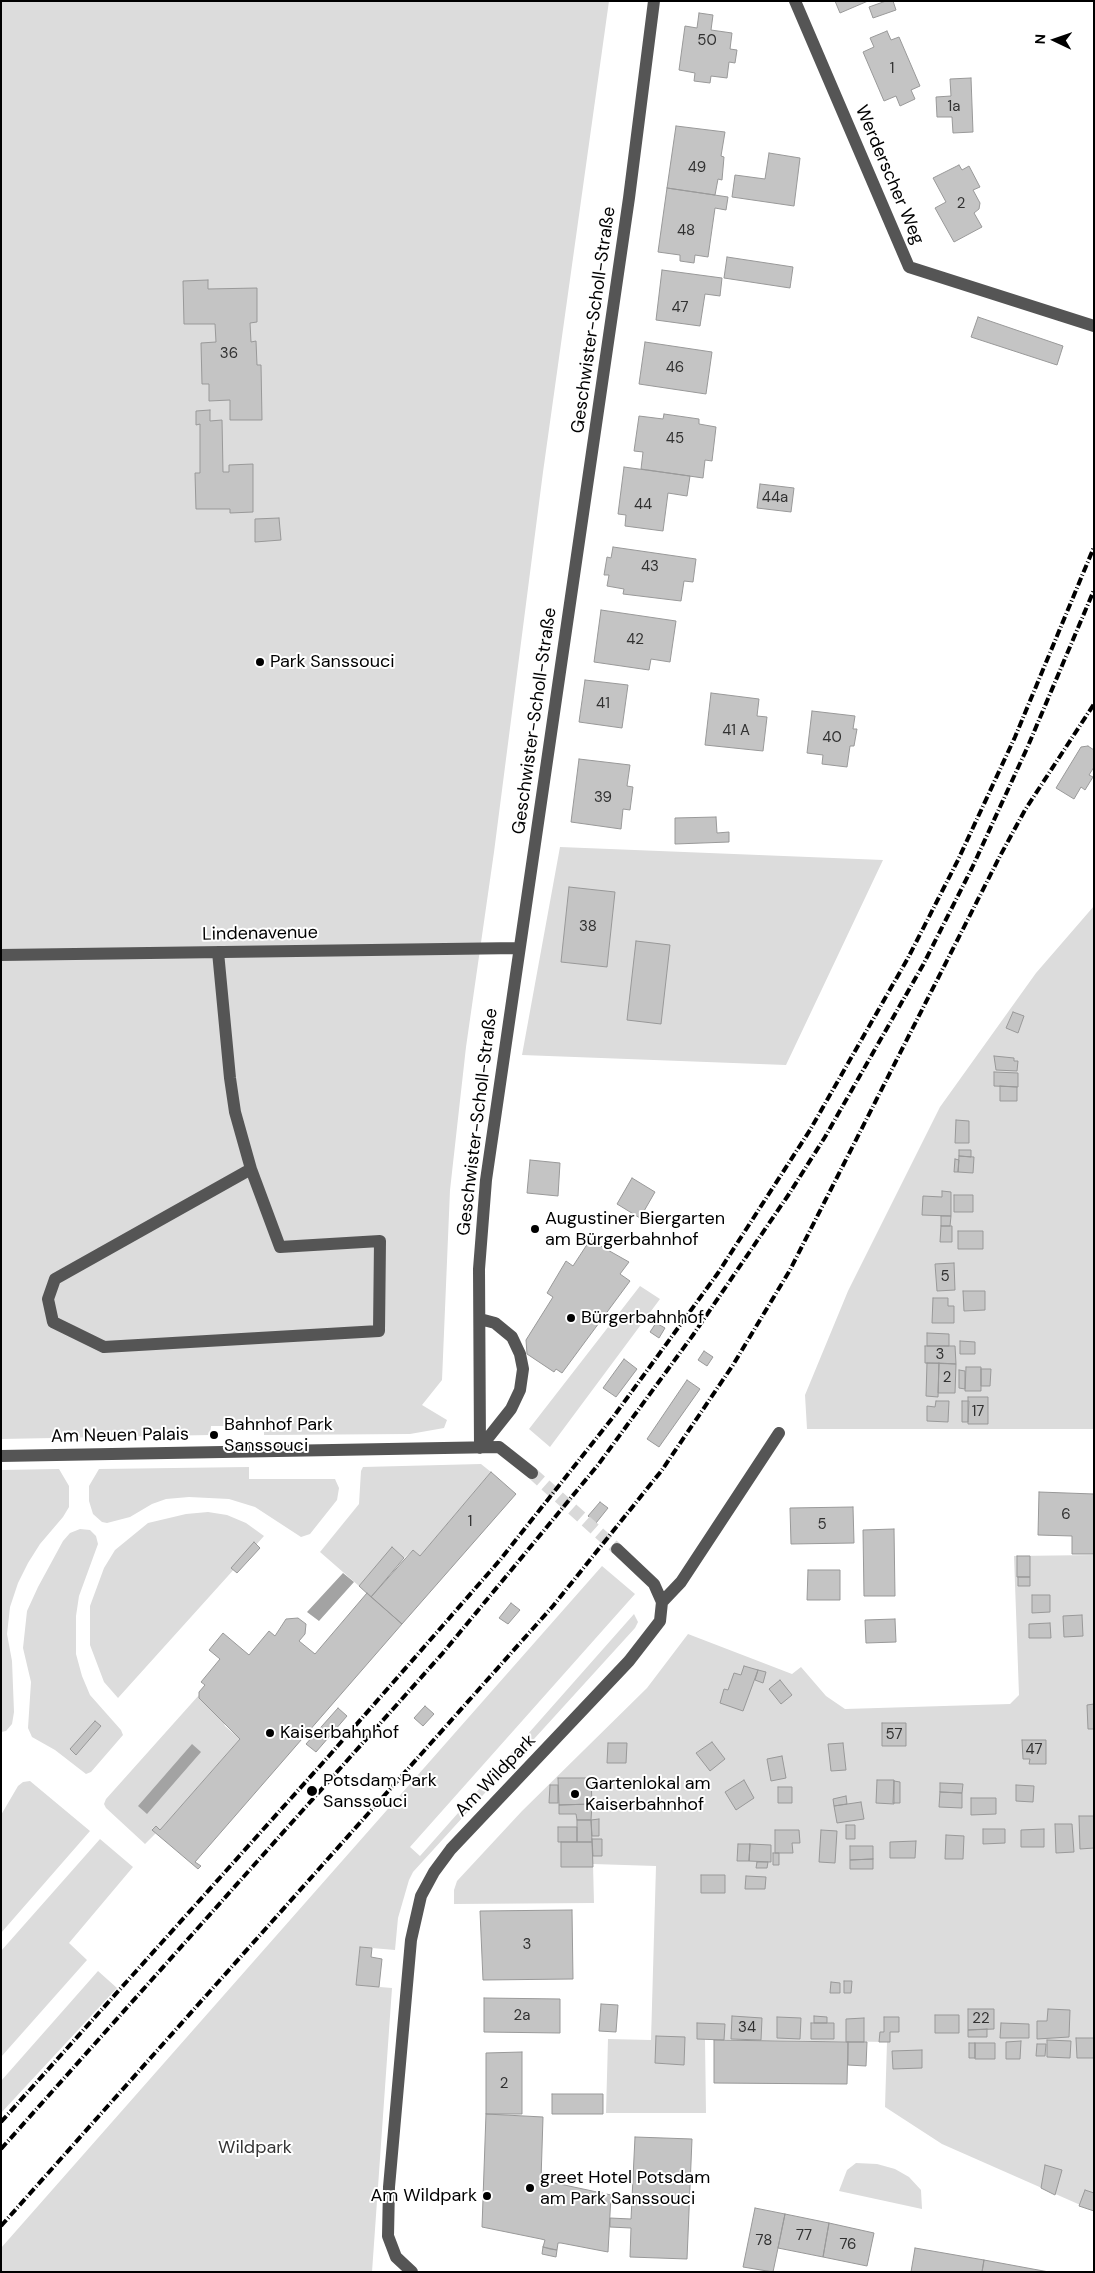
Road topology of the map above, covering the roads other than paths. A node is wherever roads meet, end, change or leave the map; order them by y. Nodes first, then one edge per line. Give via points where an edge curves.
1 (654, 1) edge
2 (796, 1) edge
3 (1094, 326) edge
4 (518, 948) junction
5 (218, 952) junction
6 (1, 955) edge
7 (251, 1170) junction
8 (480, 1319) junction
9 (779, 1433) dead end
10 (480, 1448) junction
11 (1, 1456) edge
12 (532, 1473) tunnel mouth
13 (617, 1548) tunnel mouth
14 (662, 1602) junction
15 (412, 2272) edge

1 - 4 street, Geschwister-Scholl-Straße via 629,198
2 - 3 street, Werderscher Weg via 908,267
4 - 5 street, Lindenavenue
4 - 8 street, Geschwister-Scholl-Straße via 486,1180 479,1269
5 - 6 street, Lindenavenue
5 - 7 street via 235,1112
7 - 7 street via 55,1280 48,1298 53,1322 104,1347 379,1331 380,1241 280,1247
8 - 10 street, Geschwister-Scholl-Straße
8 - 10 street via 495,1323 512,1338 523,1369 520,1390 511,1409
9 - 14 street via 681,1582
10 - 11 street, Am Neuen Palais
10 - 12 street via 499,1447
13 - 14 street via 654,1584
14 - 15 street, Am Wildpark via 660,1622 629,1661 452,1849 421,1896 410,1940 389,2187 388,2236 396,2257

